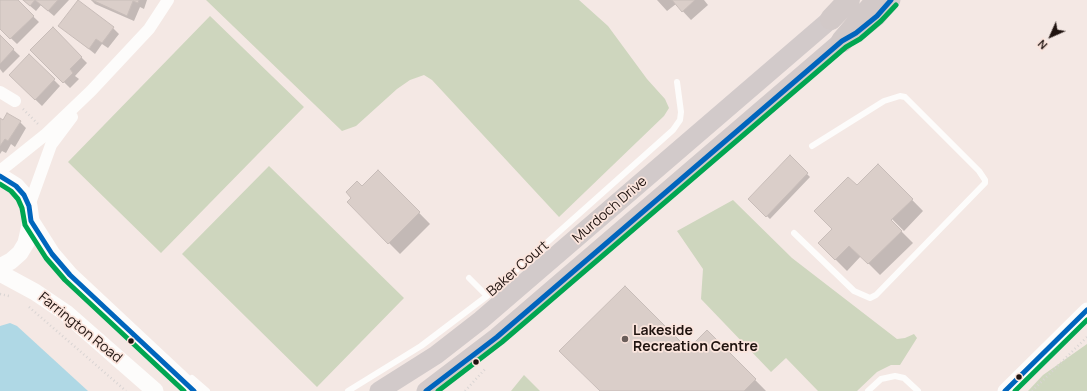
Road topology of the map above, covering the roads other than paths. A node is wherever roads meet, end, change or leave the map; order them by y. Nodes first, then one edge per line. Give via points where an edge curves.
1 (168, 0) edge
2 (849, 0) edge
3 (877, 0) edge
4 (891, 0) edge
5 (831, 19) joint
6 (842, 41) junction
7 (677, 82) dead end
8 (91, 91) junction
9 (0, 92) edge
10 (15, 101) road end
11 (812, 146) dead end
12 (0, 171) edge
13 (0, 176) edge
14 (30, 213) junction
15 (794, 233) dead end
16 (0, 267) edge
17 (0, 273) edge
18 (468, 278) dead end
19 (487, 296) junction
20 (1087, 310) edge
21 (121, 324) junction
22 (183, 370) dead end
23 (188, 375) dead end
24 (155, 391) edge
25 (194, 391) edge
26 (207, 391) edge
27 (348, 391) edge
28 (380, 391) edge
29 (426, 391) edge
30 (868, 391) edge
31 (918, 391) edge
32 (1005, 391) edge

1 - 8 street via 149,29
2 - 5 highway
3 - 6 highway
4 - 6 main road, Murdoch Drive via 877,16
5 - 28 main road, Murdoch Drive via 481,320 436,355
6 - 29 main road, Murdoch Drive via 497,337
7 - 19 lane, Baker Court via 681,112 680,120 673,130
8 - 12 street via 45,135
8 - 14 street via 51,145
9 - 10 street
11 - 15 lane via 884,101 900,96 905,97 985,180 983,187 876,295 870,298 854,291
13 - 14 main road, Farrington Road via 16,186 24,195
14 - 16 main road via 26,243 12,261
14 - 21 main road, Farrington Road via 52,254
17 - 24 main road, Farrington Road via 53,304
18 - 19 lane
19 - 27 lane, Baker Court via 421,346
20 - 32 street
21 - 22 lane
21 - 25 main road, Farrington Road
23 - 26 lane
30 - 31 lane via 881,379 895,376 904,378

